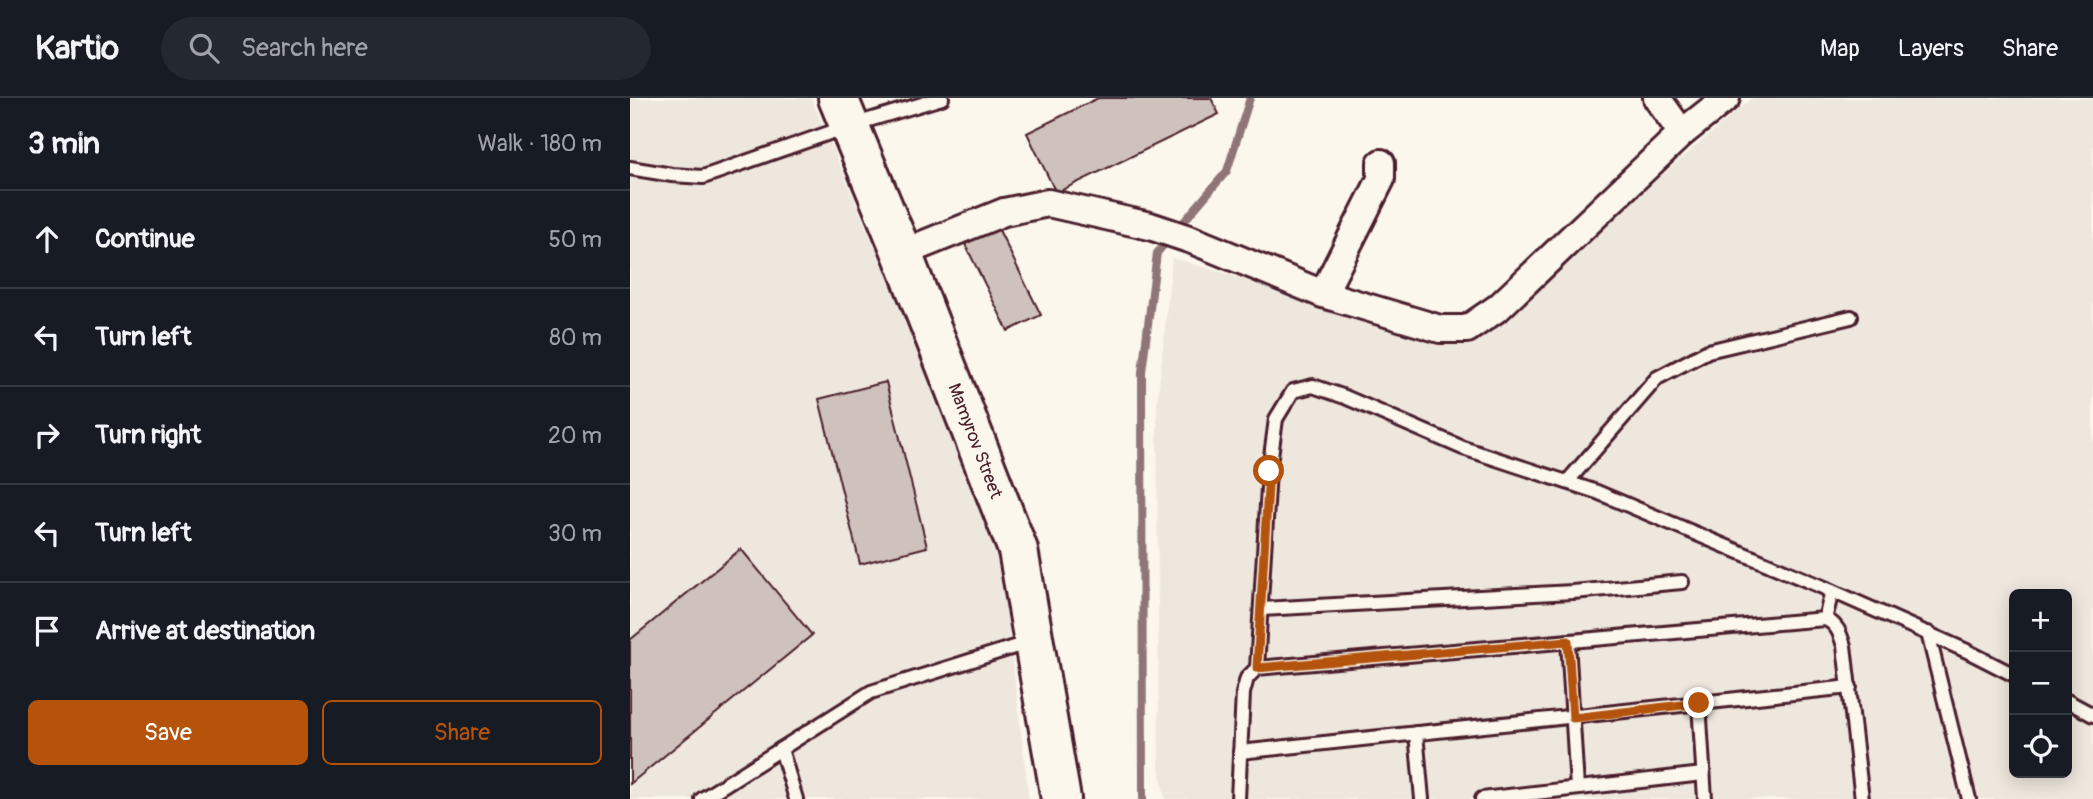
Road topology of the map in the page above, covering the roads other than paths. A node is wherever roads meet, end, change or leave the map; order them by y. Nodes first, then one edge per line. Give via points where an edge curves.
1 (942, 98) edge
2 (1657, 98) edge
3 (1726, 98) edge
4 (844, 112) edge
5 (1682, 133) junction
6 (1381, 163) dead end
7 (630, 168) edge
8 (902, 253) junction
9 (1323, 294) junction
10 (1851, 317) dead end
11 (1567, 482) junction
12 (1682, 582) dead end
13 (1832, 591) junction
14 (1261, 609) junction
15 (1825, 619) junction
16 (1928, 634) junction
17 (1034, 641) junction
18 (1568, 641) junction
19 (1257, 668) junction
20 (2009, 673) edge
21 (1850, 687) junction
22 (1699, 703) junction
23 (2072, 704) edge
24 (2093, 715) edge
25 (1573, 718) junction
26 (1416, 733) junction
27 (781, 749) junction
28 (1240, 752) junction
29 (1703, 774) junction
30 (1577, 788) junction
31 (702, 799) edge
32 (796, 799) edge
33 (1062, 799) edge
34 (1238, 799) edge
35 (1422, 799) edge
36 (1482, 799) edge
37 (1704, 799) edge
38 (1862, 799) edge
39 (1969, 799) edge

1 - 4 lane
2 - 5 street
3 - 5 street
4 - 7 lane via 703,177
4 - 8 main road, Mamyrov Street
5 - 9 street via 1499,307 1467,329 1440,329
6 - 9 street via 1381,179
8 - 9 street via 1004,212 1048,203 1150,226
8 - 17 main road, Mamyrov Street via 1018,550
10 - 11 lane via 1708,351 1657,378
11 - 13 lane
11 - 14 lane via 1463,448 1345,397 1313,387 1293,391 1276,419
12 - 14 lane
13 - 15 lane
13 - 16 lane
14 - 19 lane
15 - 18 lane
15 - 21 lane via 1840,633
16 - 20 lane
16 - 39 lane
17 - 27 lane via 871,692
17 - 33 main road, Mamyrov Street
18 - 19 lane
18 - 25 lane
19 - 28 lane via 1247,678 1243,693
21 - 22 lane
21 - 38 lane
22 - 25 lane
22 - 29 lane
23 - 24 lane
25 - 26 lane
25 - 30 lane
26 - 28 lane
26 - 35 lane
27 - 31 lane
27 - 32 lane
28 - 34 lane
29 - 30 lane
29 - 37 lane
30 - 36 lane

